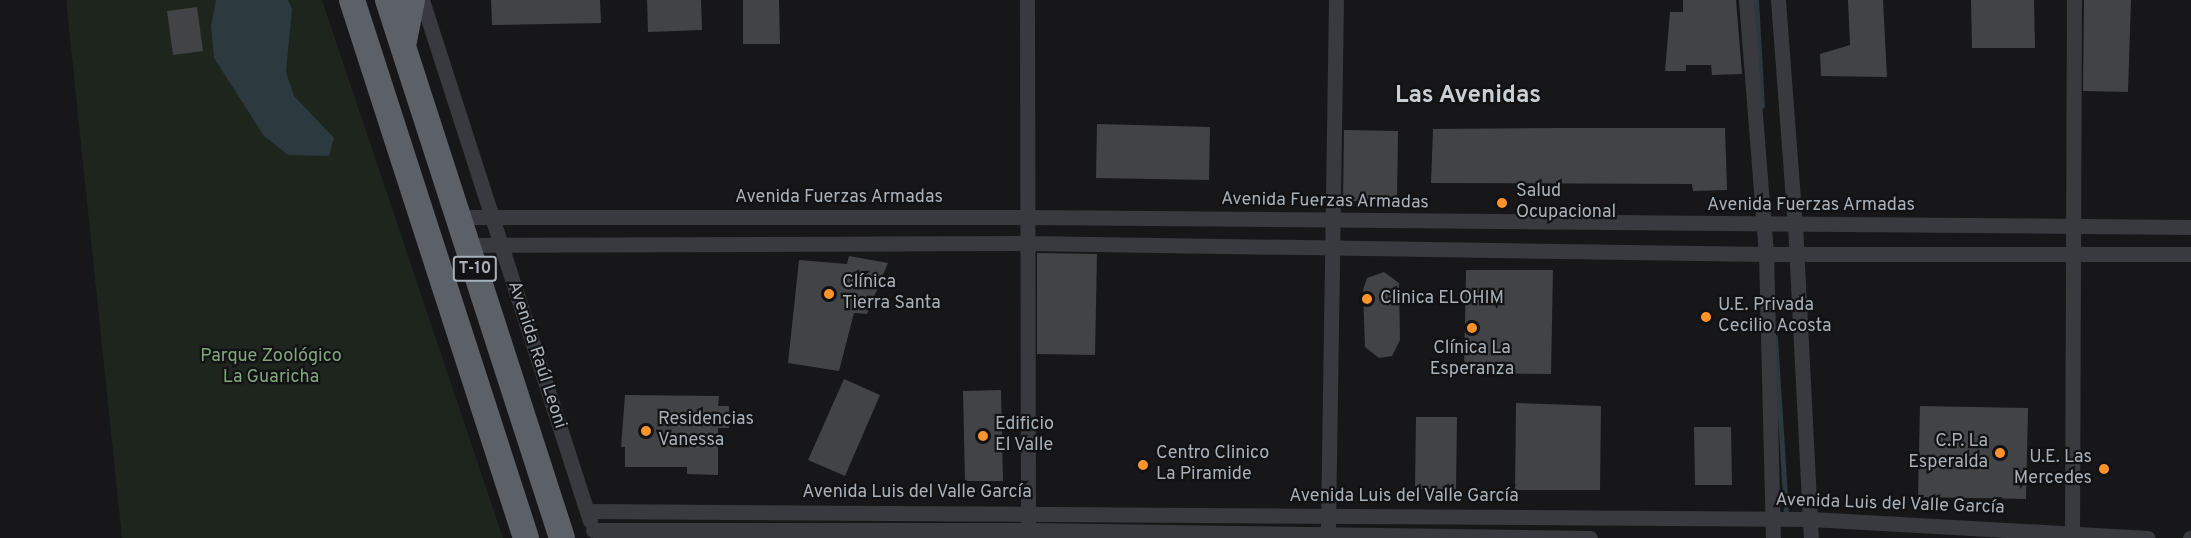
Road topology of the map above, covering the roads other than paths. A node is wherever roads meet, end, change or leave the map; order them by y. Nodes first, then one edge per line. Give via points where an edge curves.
1 (352, 0) edge
2 (388, 0) edge
3 (412, 0) edge
4 (422, 0) edge
5 (1027, 0) edge
6 (1336, 0) edge
7 (1746, 0) edge
8 (1779, 0) edge
9 (2074, 0) edge
10 (403, 47) junction
11 (458, 217) junction
12 (492, 217) junction
13 (1027, 217) junction
14 (1335, 222) junction
15 (1793, 225) junction
16 (1765, 226) junction
17 (2074, 226) junction
18 (2191, 227) edge
19 (1026, 243) junction
20 (501, 244) junction
21 (467, 245) junction
22 (1334, 246) junction
23 (1767, 253) junction
24 (1795, 254) junction
25 (2191, 254) edge
26 (2074, 255) junction
27 (587, 511) junction
28 (1028, 513) junction
29 (1329, 517) junction
30 (1773, 519) junction
31 (1810, 519) junction
32 (595, 534) edge
33 (1027, 534) edge
34 (2072, 535) edge
35 (1328, 537) edge
36 (526, 538) edge
37 (562, 538) edge
38 (1590, 538) edge
39 (1773, 538) edge
40 (1811, 538) edge
41 (2147, 538) edge

1 - 36 highway, T-10
2 - 10 highway, Avenida Raúl Leoni / T-10
3 - 10 highway
4 - 12 street, Avenida Raúl Leoni
5 - 13 street
6 - 14 street
7 - 16 street
8 - 15 street
9 - 17 street
10 - 11 highway, Avenida Raúl Leoni / T-10
11 - 12 street, Avenida Fuerzas Armadas
11 - 21 highway, Avenida Raúl Leoni / T-10
12 - 13 street, Avenida Fuerzas Armadas
12 - 20 street, Avenida Raúl Leoni
13 - 14 street, Avenida Fuerzas Armadas
13 - 19 street
14 - 16 street, Avenida Fuerzas Armadas
14 - 22 street
15 - 16 street, Avenida Fuerzas Armadas
15 - 17 street, Avenida Fuerzas Armadas
15 - 24 street
16 - 23 street
17 - 18 street, Avenida Fuerzas Armadas
17 - 26 street
19 - 20 street
19 - 22 street
19 - 28 street
20 - 21 street
20 - 27 street, Avenida Raúl Leoni
21 - 37 highway, Avenida Raúl Leoni / T-10
22 - 23 street
22 - 29 street
23 - 24 street
23 - 30 street
24 - 26 street
24 - 31 street
25 - 26 street
26 - 34 street
27 - 28 street, Avenida Luis del Valle García
27 - 32 street, Avenida Raúl Leoni
28 - 29 street, Avenida Luis del Valle García
28 - 33 street
29 - 30 street, Avenida Luis del Valle García
29 - 35 street
30 - 31 street, Avenida Luis del Valle García
30 - 39 street
31 - 34 street, Avenida Luis del Valle García
31 - 40 street
32 - 33 street, Avenida Luis del Valle García
33 - 35 street, Avenida Luis del Valle García
34 - 41 street, Avenida Luis del Valle García
35 - 38 street, Avenida Luis del Valle García

